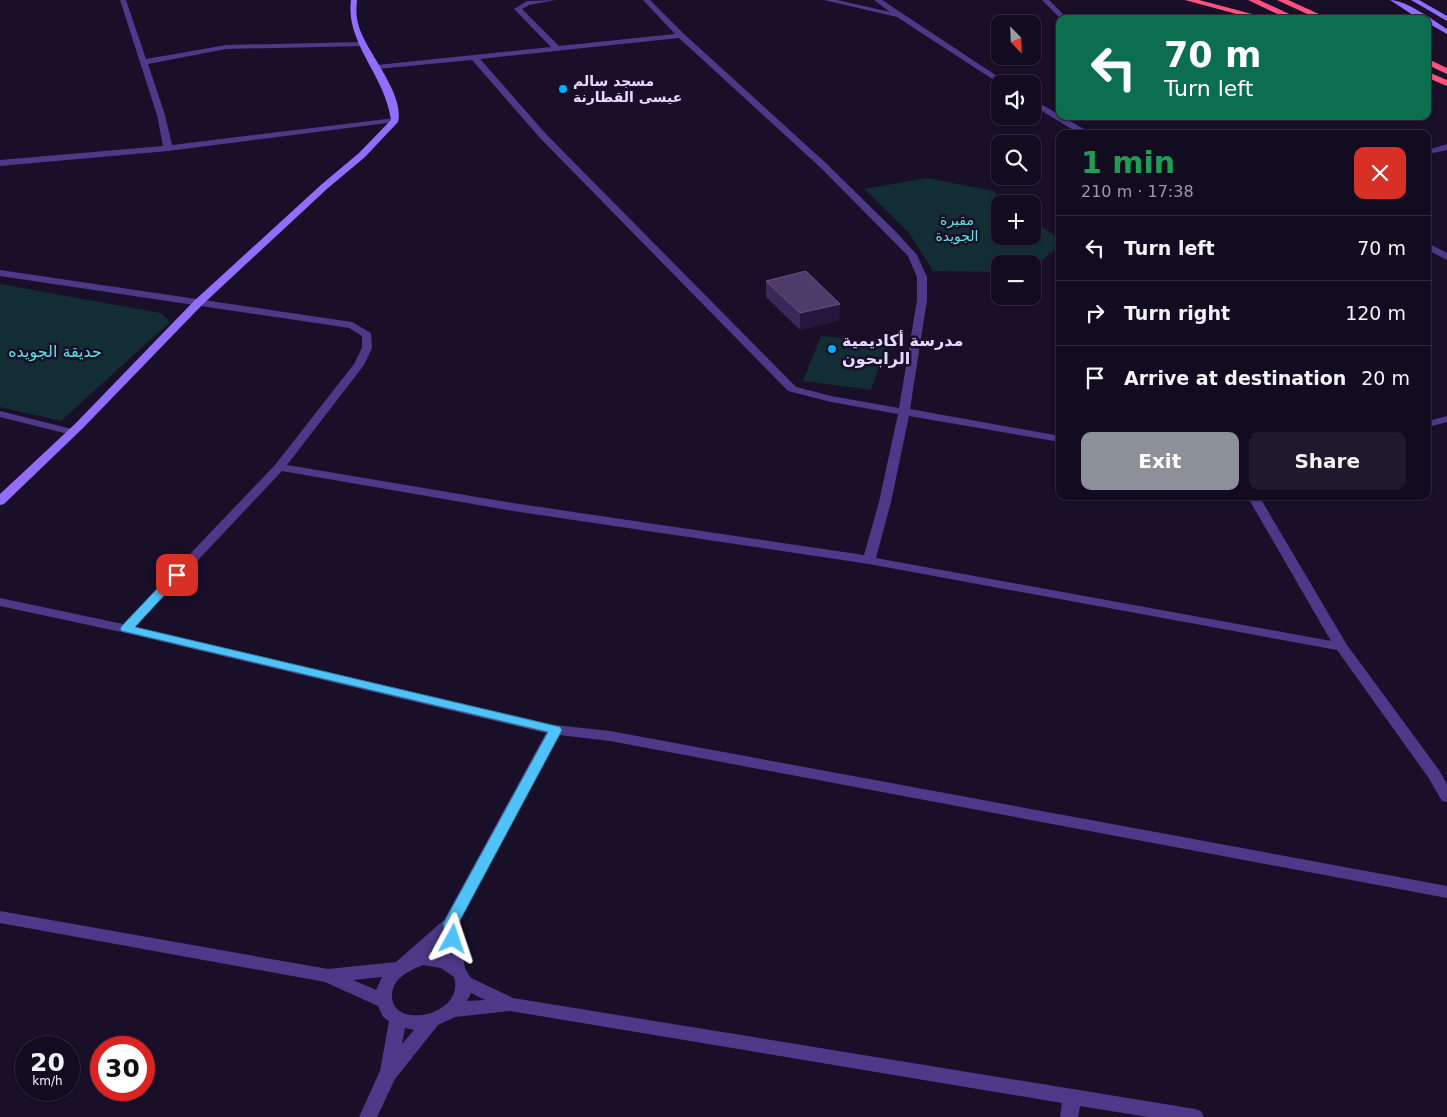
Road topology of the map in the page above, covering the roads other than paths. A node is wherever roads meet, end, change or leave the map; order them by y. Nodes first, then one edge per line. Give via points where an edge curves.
1 (122, 0) edge
2 (354, 0) edge
3 (553, 0) edge
4 (646, 0) edge
5 (827, 0) edge
6 (877, 0) edge
7 (1045, 0) edge
8 (1190, 0) edge
9 (1252, 0) edge
10 (1281, 0) edge
11 (1393, 0) edge
12 (1414, 0) edge
13 (1061, 15) edge
14 (1251, 15) edge
15 (1287, 15) edge
16 (1317, 15) edge
17 (1418, 15) edge
18 (907, 18) junction
19 (1447, 20) edge
20 (1431, 23) edge
21 (1447, 32) edge
22 (681, 36) junction
23 (363, 44) junction
24 (557, 49) junction
25 (474, 57) junction
26 (145, 62) junction
27 (1431, 63) edge
28 (377, 66) junction
29 (1447, 71) edge
30 (992, 75) edge
31 (1431, 76) edge
32 (1447, 83) edge
33 (1041, 106) edge
34 (1056, 116) edge
35 (394, 120) junction
36 (1063, 120) edge
37 (1079, 130) edge
38 (1447, 147) edge
39 (168, 148) junction
40 (1431, 151) edge
41 (0, 163) edge
42 (1431, 248) edge
43 (1447, 257) edge
44 (0, 273) edge
45 (198, 303) junction
46 (904, 412) junction
47 (0, 414) edge
48 (1447, 419) edge
49 (1431, 423) edge
50 (72, 432) junction
51 (1056, 438) edge
52 (279, 467) junction
53 (1254, 500) edge
54 (0, 502) edge
55 (870, 560) junction
56 (0, 602) edge
57 (126, 629) junction
58 (1341, 647) junction
59 (555, 730) junction
60 (1447, 797) edge
61 (1447, 892) edge
62 (0, 917) edge
63 (450, 924) junction
64 (402, 966) junction
65 (460, 975) junction
66 (328, 976) junction
67 (383, 1001) junction
68 (510, 1004) junction
69 (451, 1010) junction
70 (398, 1018) junction
71 (432, 1020) junction
72 (388, 1074) junction
73 (1072, 1096) junction
74 (368, 1117) edge
75 (1069, 1117) edge
76 (1195, 1117) edge

1 - 26 street
2 - 23 street via 352,20
3 - 24 street via 527,4 518,9
4 - 22 street
5 - 18 street
6 - 18 street
7 - 13 street
8 - 14 highway
9 - 15 highway
10 - 16 highway
11 - 17 street
12 - 19 street
18 - 30 street
20 - 21 street
22 - 24 street
22 - 46 street via 825,167 912,255 922,277 922,300
23 - 26 street via 226,47
23 - 28 street
24 - 25 street
25 - 28 street
25 - 46 street via 543,136 792,389
26 - 39 street
27 - 29 highway
28 - 35 street via 395,108
31 - 32 highway
33 - 34 street
35 - 39 street
35 - 45 street via 362,155
36 - 37 street
38 - 40 street
39 - 41 street
42 - 43 street
44 - 45 street
45 - 50 street
45 - 52 street via 352,325 367,335 367,348 359,365
46 - 51 street
46 - 55 street
47 - 50 street
48 - 49 street
50 - 54 street
52 - 55 street via 513,507
52 - 57 street
53 - 58 street
55 - 58 street
56 - 57 street
57 - 59 street
58 - 60 street via 1434,774
59 - 61 street via 630,740
59 - 63 street
62 - 66 street
63 - 64 street
63 - 65 street
64 - 65 street via 422,958 436,958 448,962
64 - 66 street
64 - 67 street via 385,984
65 - 68 street
65 - 69 street via 464,989
66 - 67 street
67 - 70 street via 388,1011
68 - 69 street
68 - 73 street
69 - 71 street
70 - 71 street via 411,1022
70 - 72 street
71 - 72 street
72 - 74 street
73 - 75 street
73 - 76 street

